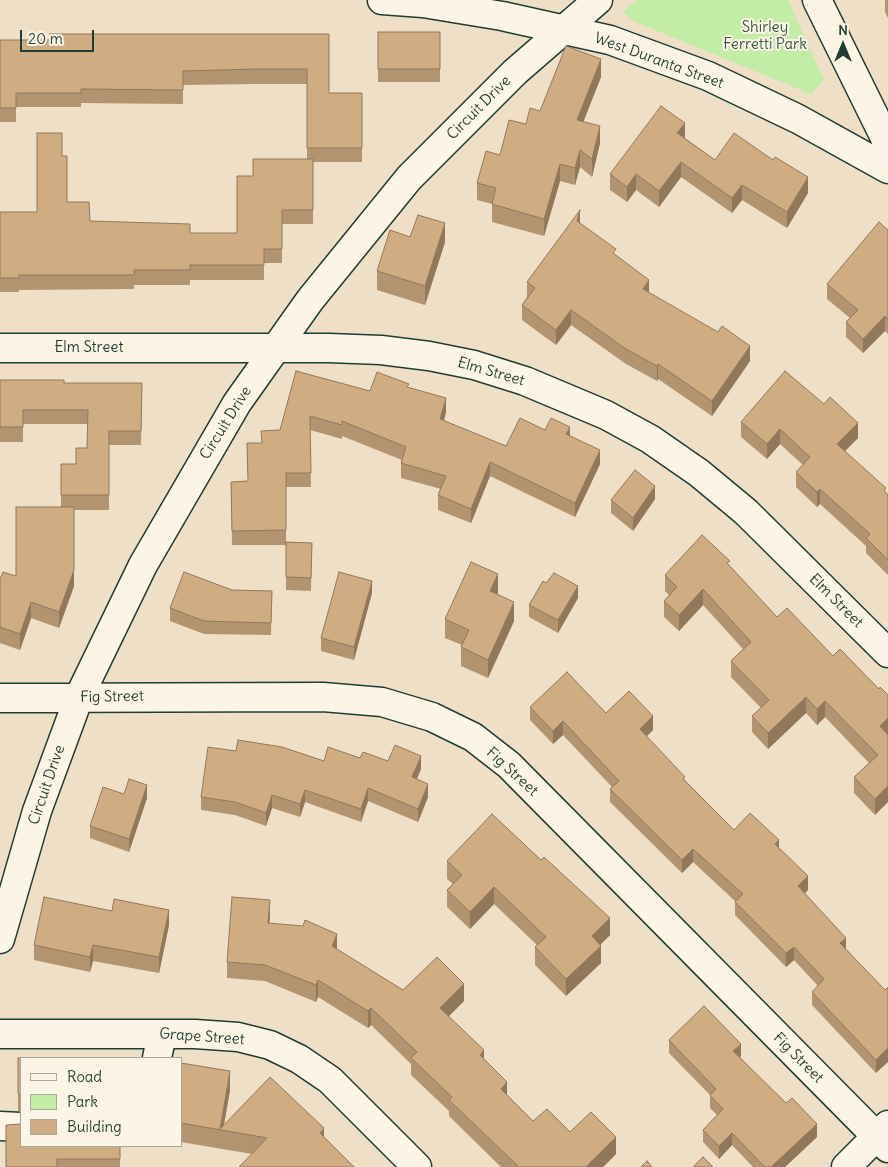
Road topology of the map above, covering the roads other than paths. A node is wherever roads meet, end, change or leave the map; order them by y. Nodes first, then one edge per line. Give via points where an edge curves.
1 (382, 0) edge
2 (598, 0) edge
3 (817, 0) edge
4 (564, 29) junction
5 (888, 144) edge
6 (888, 169) edge
7 (0, 348) edge
8 (276, 348) junction
9 (888, 653) edge
10 (79, 697) junction
11 (0, 698) edge
12 (0, 939) edge
13 (0, 1034) edge
14 (160, 1046) edge
15 (0, 1126) edge
16 (20, 1127) edge
17 (884, 1137) edge
18 (416, 1167) edge
19 (846, 1167) edge

1 - 4 street, West Duranta Street via 423,3
2 - 4 street, Circuit Drive
3 - 5 street
4 - 6 street, West Duranta Street via 610,40 708,76 798,119
4 - 8 street, Circuit Drive via 515,72 409,178 310,300
7 - 8 street, Elm Street
8 - 9 street, Elm Street via 373,350 474,365 525,380 606,415 650,439 700,473 746,512
8 - 10 street, Circuit Drive via 237,403 143,565
10 - 11 street, Fig Street
10 - 12 street, Circuit Drive via 38,810
10 - 17 street, Fig Street via 323,697 382,702 432,717 473,737 509,766
13 - 14 street, Grape Street
14 - 18 street, Grape Street via 238,1037 270,1045 299,1059 330,1080
15 - 16 street
17 - 19 street

